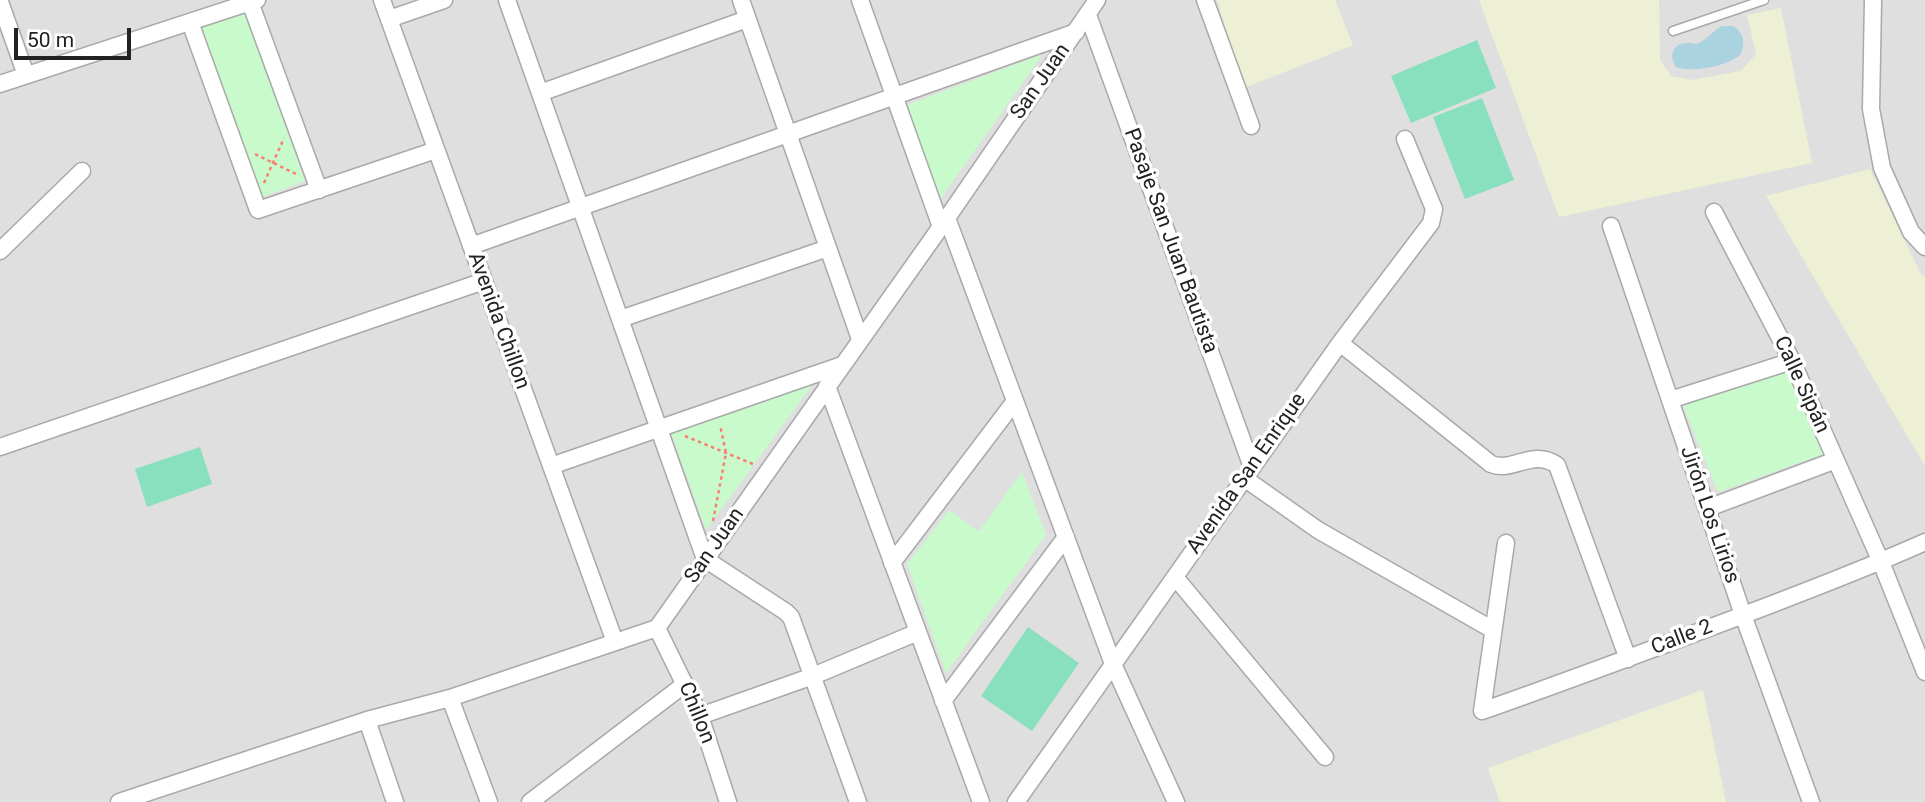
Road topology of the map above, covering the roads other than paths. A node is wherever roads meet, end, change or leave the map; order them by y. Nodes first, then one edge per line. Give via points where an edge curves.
1 (382, 0) edge
2 (444, 0) edge
3 (507, 0) edge
4 (741, 0) edge
5 (860, 0) edge
6 (1097, 0) edge
7 (1205, 0) edge
8 (1764, 0) edge
9 (1873, 0) edge
10 (254, 1) edge
11 (0, 2) edge
12 (1087, 15) junction
13 (389, 19) junction
14 (747, 19) junction
15 (190, 22) junction
16 (1076, 32) junction
17 (1673, 32) dead end
18 (26, 75) junction
19 (0, 83) edge
20 (540, 93) junction
21 (894, 96) junction
22 (1251, 126) dead end
23 (788, 134) junction
24 (1405, 139) dead end
25 (436, 150) junction
26 (82, 171) dead end
27 (317, 187) junction
28 (580, 208) junction
29 (1714, 212) dead end
30 (944, 222) junction
31 (1611, 226) dead end
32 (471, 246) junction
33 (1925, 247) edge
34 (828, 248) junction
35 (0, 251) edge
36 (484, 281) junction
37 (620, 319) junction
38 (860, 339) junction
39 (1339, 343) junction
40 (1792, 360) junction
41 (842, 365) junction
42 (827, 386) junction
43 (1670, 400) junction
44 (1015, 401) junction
45 (659, 428) junction
46 (0, 447) edge
47 (1836, 460) junction
48 (551, 466) junction
49 (1248, 473) junction
50 (1707, 508) junction
51 (1066, 537) junction
52 (1925, 542) edge
53 (1506, 543) dead end
54 (705, 559) junction
55 (1881, 562) junction
56 (892, 563) junction
57 (1175, 577) junction
58 (1743, 615) junction
59 (657, 628) junction
60 (1493, 630) junction
61 (918, 632) junction
62 (615, 642) junction
63 (1628, 659) junction
64 (1113, 664) junction
65 (1925, 672) edge
66 (813, 676) junction
67 (685, 684) junction
68 (450, 698) junction
69 (943, 701) junction
70 (700, 716) junction
71 (367, 720) junction
72 (1325, 757) dead end
73 (119, 802) edge
74 (395, 802) edge
75 (489, 802) edge
76 (530, 802) edge
77 (728, 802) edge
78 (858, 802) edge
79 (981, 802) edge
80 (1016, 802) edge
81 (1176, 802) edge
82 (1811, 802) edge

1 - 13 street, Avenida Chillon
2 - 13 street
3 - 20 street
4 - 14 street
5 - 21 street
6 - 12 street, San Juan
7 - 22 street
8 - 17 lane
9 - 33 street via 1871,109 1882,168 1911,232
10 - 15 street
10 - 27 street
11 - 18 street
12 - 16 street, San Juan
12 - 49 street, Pasaje San Juan Bautista
13 - 25 street, Avenida Chillon
14 - 20 street
14 - 23 street
15 - 18 street
15 - 27 street via 258,210
16 - 21 street
16 - 30 street, San Juan
18 - 19 street
20 - 28 street
21 - 23 street
21 - 30 street
23 - 28 street
23 - 34 street
24 - 39 street, Avenida San Enrique via 1433,209 1431,223
25 - 27 street
25 - 32 street, Avenida Chillon
26 - 35 street
28 - 32 street
28 - 37 street
29 - 40 street, Calle Sipán
30 - 38 street, San Juan
30 - 44 street
31 - 43 street, Jirón Los Lirios
32 - 36 street, Avenida Chillon
34 - 37 street
34 - 38 street
36 - 46 street
36 - 48 street, Avenida Chillon
37 - 45 street
38 - 41 street, San Juan
39 - 49 street, Avenida San Enrique
39 - 63 street via 1491,464 1498,467 1539,458 1557,465
40 - 43 street
40 - 47 street, Calle Sipán
41 - 42 street, San Juan
41 - 45 street
42 - 54 street, San Juan
42 - 56 street
43 - 50 street, Jirón Los Lirios
44 - 51 street
44 - 56 street
45 - 48 street
45 - 54 street
47 - 50 street
47 - 55 street, Calle Sipán
48 - 62 street, Avenida Chillon
49 - 57 street, Avenida San Enrique
49 - 60 street via 1318,530
50 - 58 street, Jirón Los Lirios
51 - 64 street
51 - 69 street
52 - 55 street, Calle 2
53 - 60 street
54 - 59 street, San Juan
54 - 66 street via 791,617
55 - 58 street, Calle 2
55 - 65 street, Calle Sipán
56 - 61 street
57 - 64 street, Avenida San Enrique
57 - 72 street
58 - 63 street, Calle 2
58 - 82 street, Jirón Los Lirios
59 - 62 street
59 - 67 street, Chillon
60 - 63 street, Calle 2 via 1482,711
61 - 66 street
61 - 69 street
62 - 68 street
64 - 80 street, Avenida San Enrique
64 - 81 street
66 - 70 street
66 - 78 street
67 - 70 street, Chillon
67 - 76 street
68 - 71 street
68 - 75 street
69 - 79 street
70 - 77 street, Chillon
71 - 73 street
71 - 74 street

